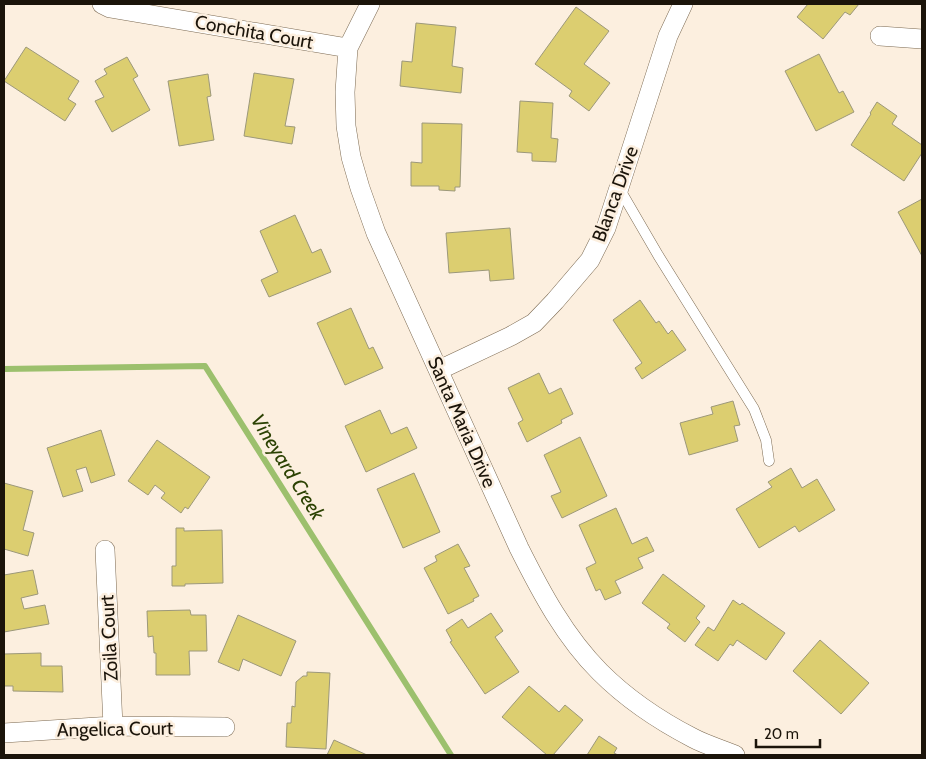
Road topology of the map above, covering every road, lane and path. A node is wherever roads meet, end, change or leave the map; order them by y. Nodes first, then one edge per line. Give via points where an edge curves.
1 (102, 4) edge
2 (370, 4) edge
3 (683, 4) edge
4 (880, 36) dead end
5 (922, 39) edge
6 (348, 48) junction
7 (619, 188) junction
8 (438, 370) junction
9 (769, 461) dead end
10 (105, 550) dead end
11 (113, 726) junction
12 (225, 727) dead end
13 (4, 733) edge
14 (735, 755) edge

1 - 6 street, Conchita Court via 110,8
2 - 6 street, Santa Maria Drive
3 - 7 street, Blanca Drive via 668,36
4 - 5 street
6 - 8 street, Santa Maria Drive via 345,92 351,157 376,233
7 - 8 street, Blanca Drive via 606,228 590,260 534,323
7 - 9 lane via 754,409 766,440
8 - 14 street, Santa Maria Drive via 539,587 584,654 616,686 657,716 694,739
10 - 11 street, Zoila Court
11 - 12 street, Angelica Court
11 - 13 street, Angelica Court

